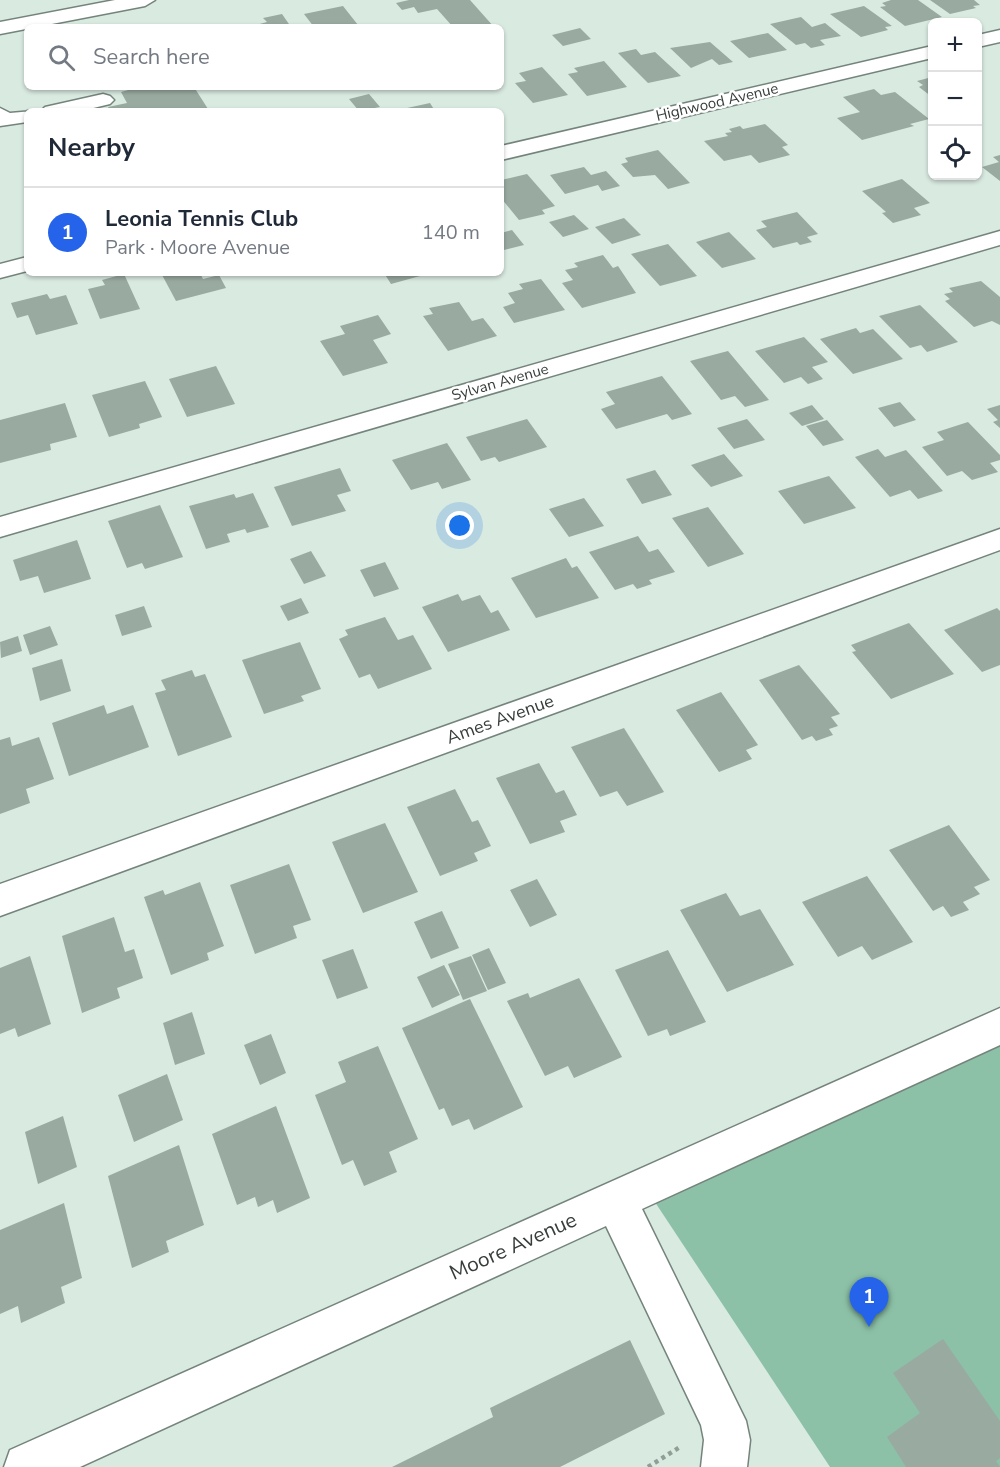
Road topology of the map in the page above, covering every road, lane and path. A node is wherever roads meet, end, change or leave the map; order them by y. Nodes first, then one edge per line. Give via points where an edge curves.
1 (145, 0) edge
2 (0, 28) edge
3 (1000, 36) edge
4 (982, 40) edge
5 (928, 53) edge
6 (103, 100) dead end
7 (66, 108) edge
8 (0, 114) edge
9 (24, 117) edge
10 (504, 152) edge
11 (1000, 238) edge
12 (24, 265) edge
13 (0, 271) edge
14 (0, 527) edge
15 (1000, 539) edge
16 (0, 900) edge
17 (1000, 1026) edge
18 (615, 1200) junction
19 (27, 1467) edge
20 (724, 1467) edge

1 - 2 street
3 - 4 street
5 - 10 street, Highwood Avenue
6 - 7 street
8 - 9 street via 5,121
11 - 14 street, Sylvan Avenue
12 - 13 street
15 - 16 street, Ames Avenue
17 - 18 street, Moore Avenue
18 - 19 street, Moore Avenue
18 - 20 street via 723,1421 727,1440

